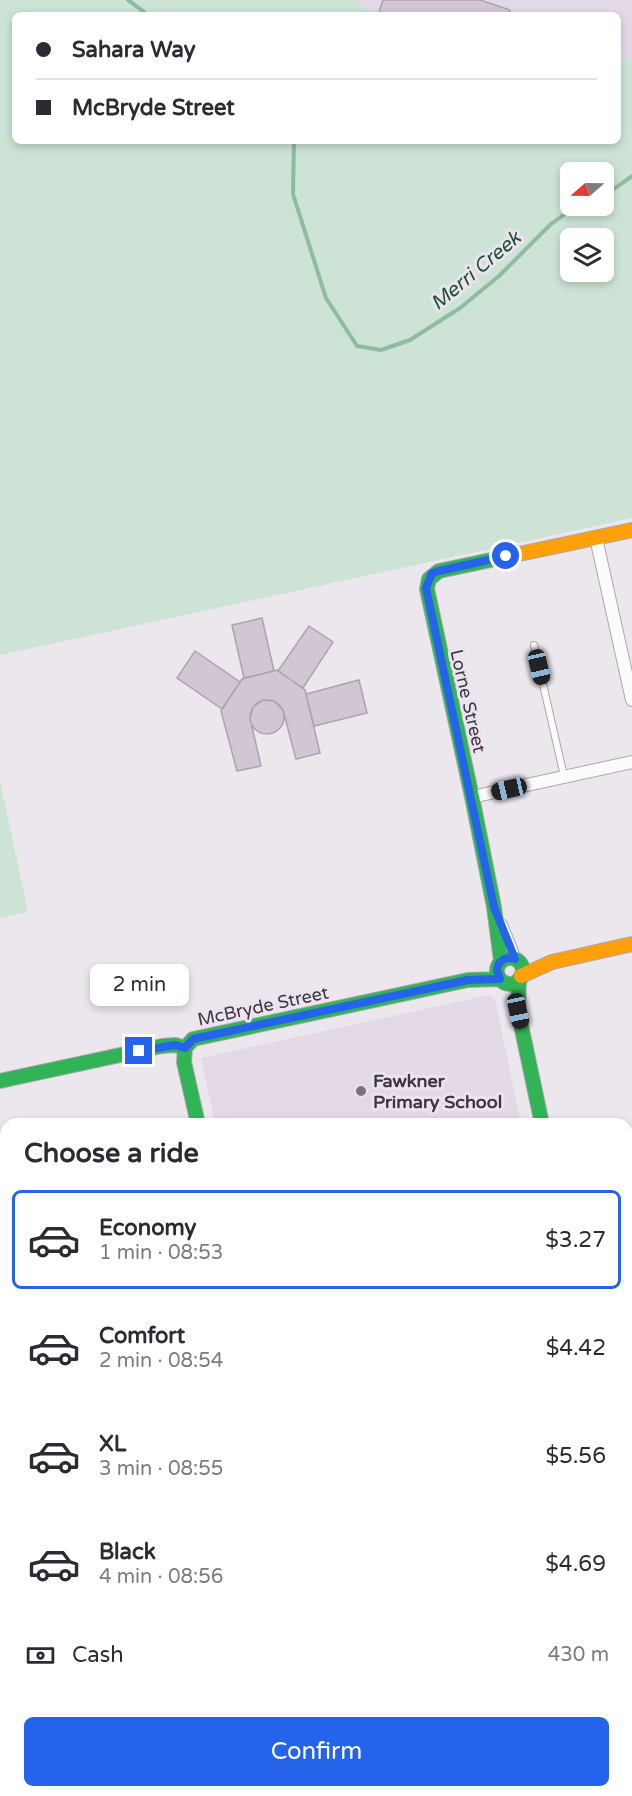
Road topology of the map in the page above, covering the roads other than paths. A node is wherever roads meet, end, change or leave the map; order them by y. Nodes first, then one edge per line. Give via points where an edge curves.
1 (632, 530) edge
2 (596, 538) junction
3 (534, 645) dead end
4 (632, 700) edge
5 (632, 762) edge
6 (564, 777) junction
7 (472, 797) junction
8 (632, 944) edge
9 (552, 962) junction
10 (506, 968) junction
11 (520, 978) junction
12 (518, 1011) junction
13 (185, 1048) junction
14 (0, 1081) edge
15 (197, 1118) edge
16 (542, 1118) edge

1 - 2 street
2 - 4 street
2 - 7 street, Lorne Street via 432,573 427,598
3 - 6 lane
5 - 6 street
6 - 7 street
7 - 10 street, Lorne Street
8 - 9 street, McBryde Street
9 - 10 street, McBryde Street
9 - 11 street, McBryde Street
10 - 11 street, Lorne Street via 522,968
10 - 12 street, Lorne Street
10 - 13 street, McBryde Street via 468,980 193,1039
11 - 12 street, Lorne Street
12 - 16 street, Lorne Street
13 - 14 street, McBryde Street via 162,1046
13 - 15 street via 184,1062

